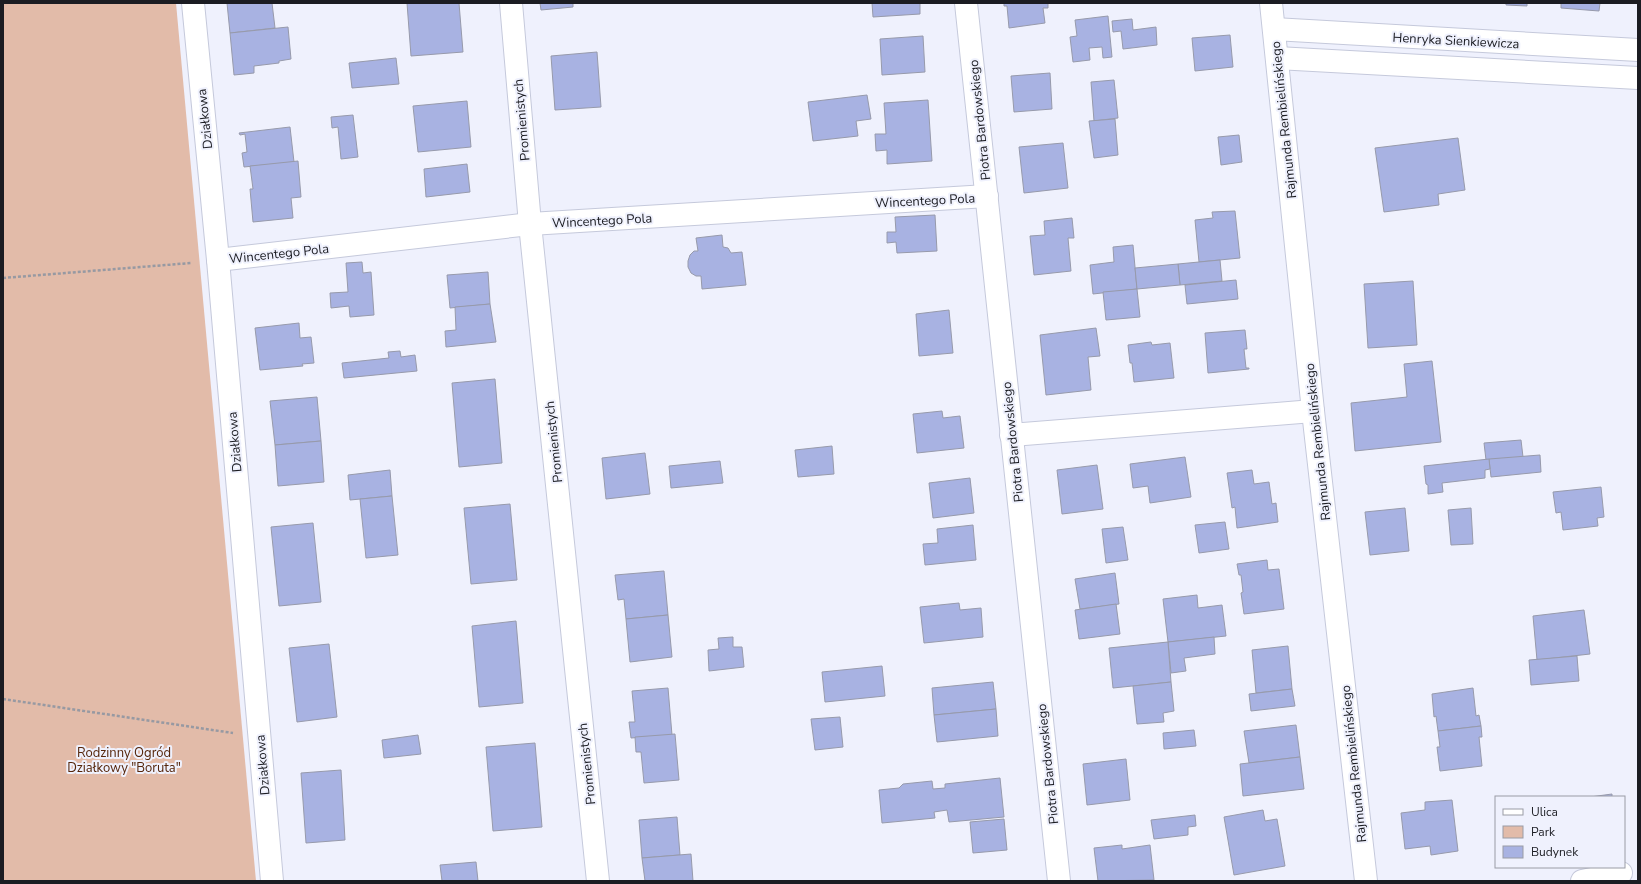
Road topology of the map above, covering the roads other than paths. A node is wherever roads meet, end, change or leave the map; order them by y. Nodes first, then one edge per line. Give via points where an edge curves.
1 (193, 3) edge
2 (511, 3) edge
3 (966, 3) edge
4 (1271, 3) edge
5 (1274, 29) junction
6 (1638, 50) edge
7 (1277, 58) junction
8 (1638, 78) edge
9 (987, 196) junction
10 (530, 224) junction
11 (218, 260) junction
12 (1313, 411) junction
13 (1011, 435) junction
14 (1621, 873) dead end
15 (272, 881) edge
16 (598, 881) edge
17 (1059, 881) edge
18 (1366, 881) edge
19 (1582, 881) edge

1 - 11 street, Działkowa
2 - 10 street, Promienistych
3 - 9 street, Piotra Bardowskiego
4 - 5 street, Rajmunda Rembielińskiego
5 - 6 street, Henryka Sienkiewicza
5 - 7 street, Rajmunda Rembielińskiego
7 - 8 street
7 - 12 street, Rajmunda Rembielińskiego
9 - 10 street, Wincentego Pola
9 - 13 street, Piotra Bardowskiego
10 - 11 street, Wincentego Pola
10 - 16 street, Promienistych
11 - 15 street, Działkowa
12 - 13 street
12 - 18 street, Rajmunda Rembielińskiego
13 - 17 street, Piotra Bardowskiego
14 - 19 street

